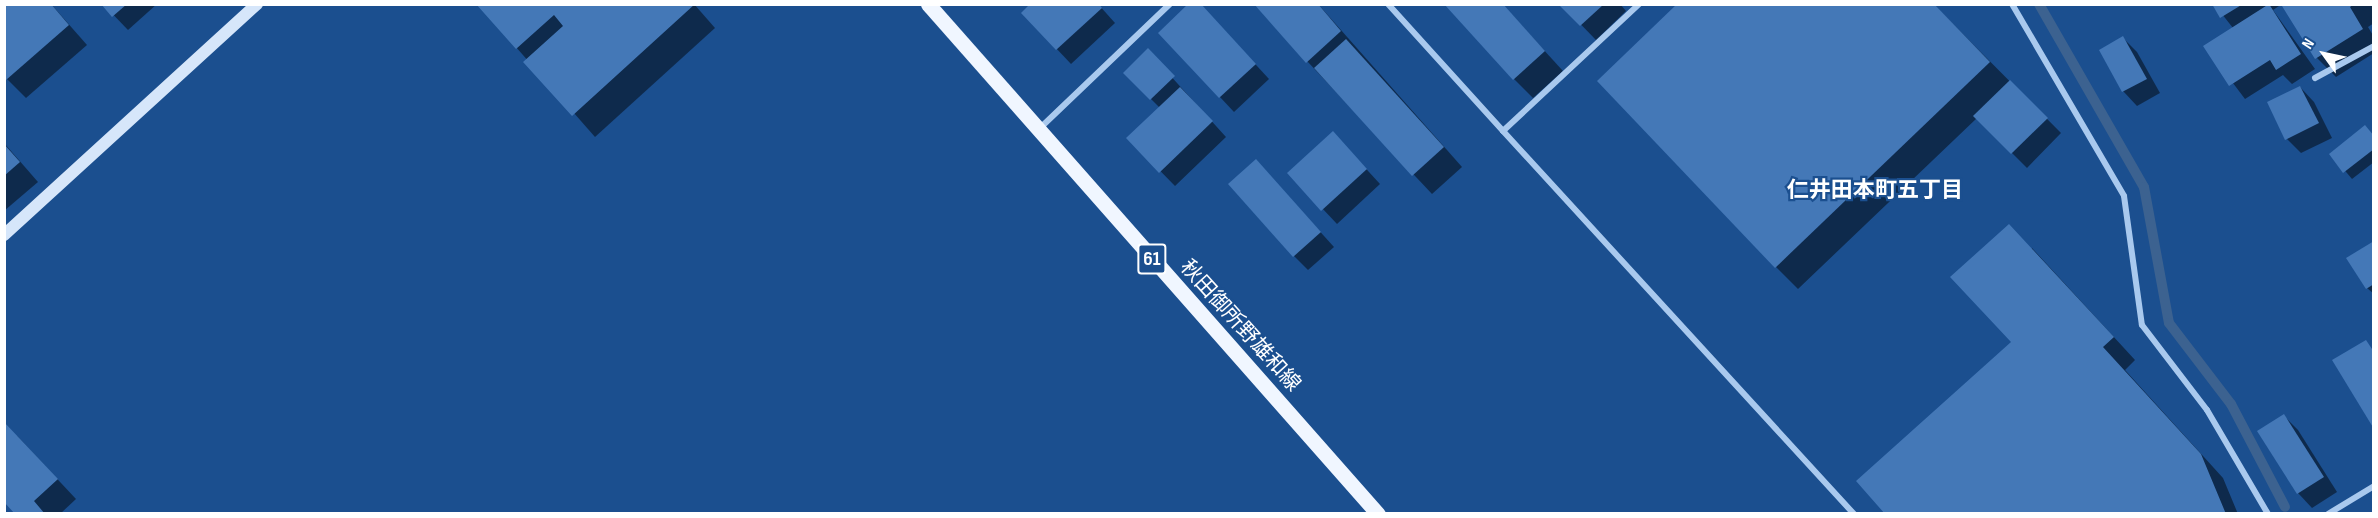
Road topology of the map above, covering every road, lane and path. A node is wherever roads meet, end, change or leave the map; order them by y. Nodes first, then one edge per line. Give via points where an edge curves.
1 (257, 4) edge
2 (928, 4) edge
3 (1170, 4) edge
4 (1388, 4) edge
5 (1639, 4) edge
6 (2012, 4) edge
7 (2373, 46) edge
8 (2315, 78) dead end
9 (1038, 130) junction
10 (1503, 132) junction
11 (4, 235) edge
12 (2373, 486) edge
13 (1378, 513) edge
14 (1854, 513) edge
15 (2268, 513) edge
16 (2328, 513) edge

1 - 11 street
2 - 9 main road, 秋田御所野雄和線 / 61
3 - 9 street
4 - 10 street
5 - 10 street
6 - 15 street via 2124,196 2142,325 2207,410
7 - 8 street
9 - 13 main road, 秋田御所野雄和線 / 61
10 - 14 street
12 - 16 street

